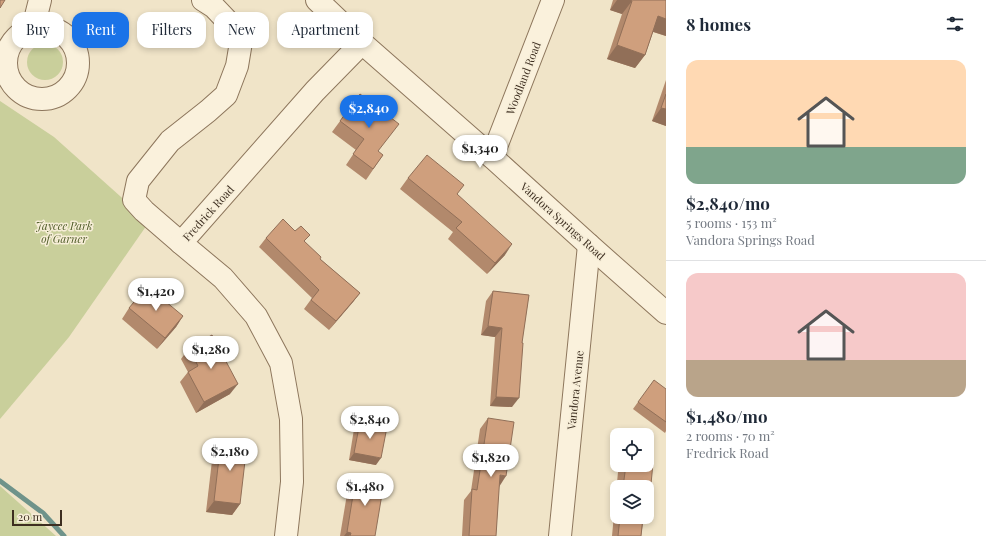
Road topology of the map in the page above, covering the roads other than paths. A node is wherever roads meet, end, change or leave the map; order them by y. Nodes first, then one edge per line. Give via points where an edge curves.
1 (40, 0) edge
2 (203, 0) edge
3 (317, 0) edge
4 (553, 0) edge
5 (37, 12) edge
6 (330, 12) edge
7 (357, 48) edge
8 (368, 48) edge
9 (492, 157) junction
10 (181, 243) junction
11 (589, 245) junction
12 (666, 313) edge
13 (286, 536) edge
14 (560, 536) edge

1 - 5 street
2 - 10 street via 214,7 234,28 241,42 237,66 226,95 170,141 138,181 134,200
3 - 6 street, Vandora Springs Road
4 - 9 street, Woodland Road
7 - 10 street, Fredrick Road
8 - 9 street, Vandora Springs Road
9 - 11 street, Vandora Springs Road
10 - 13 street, Fredrick Road via 223,278 256,316 281,363 291,419 292,482
11 - 12 street, Vandora Springs Road
11 - 14 street, Vandora Avenue

